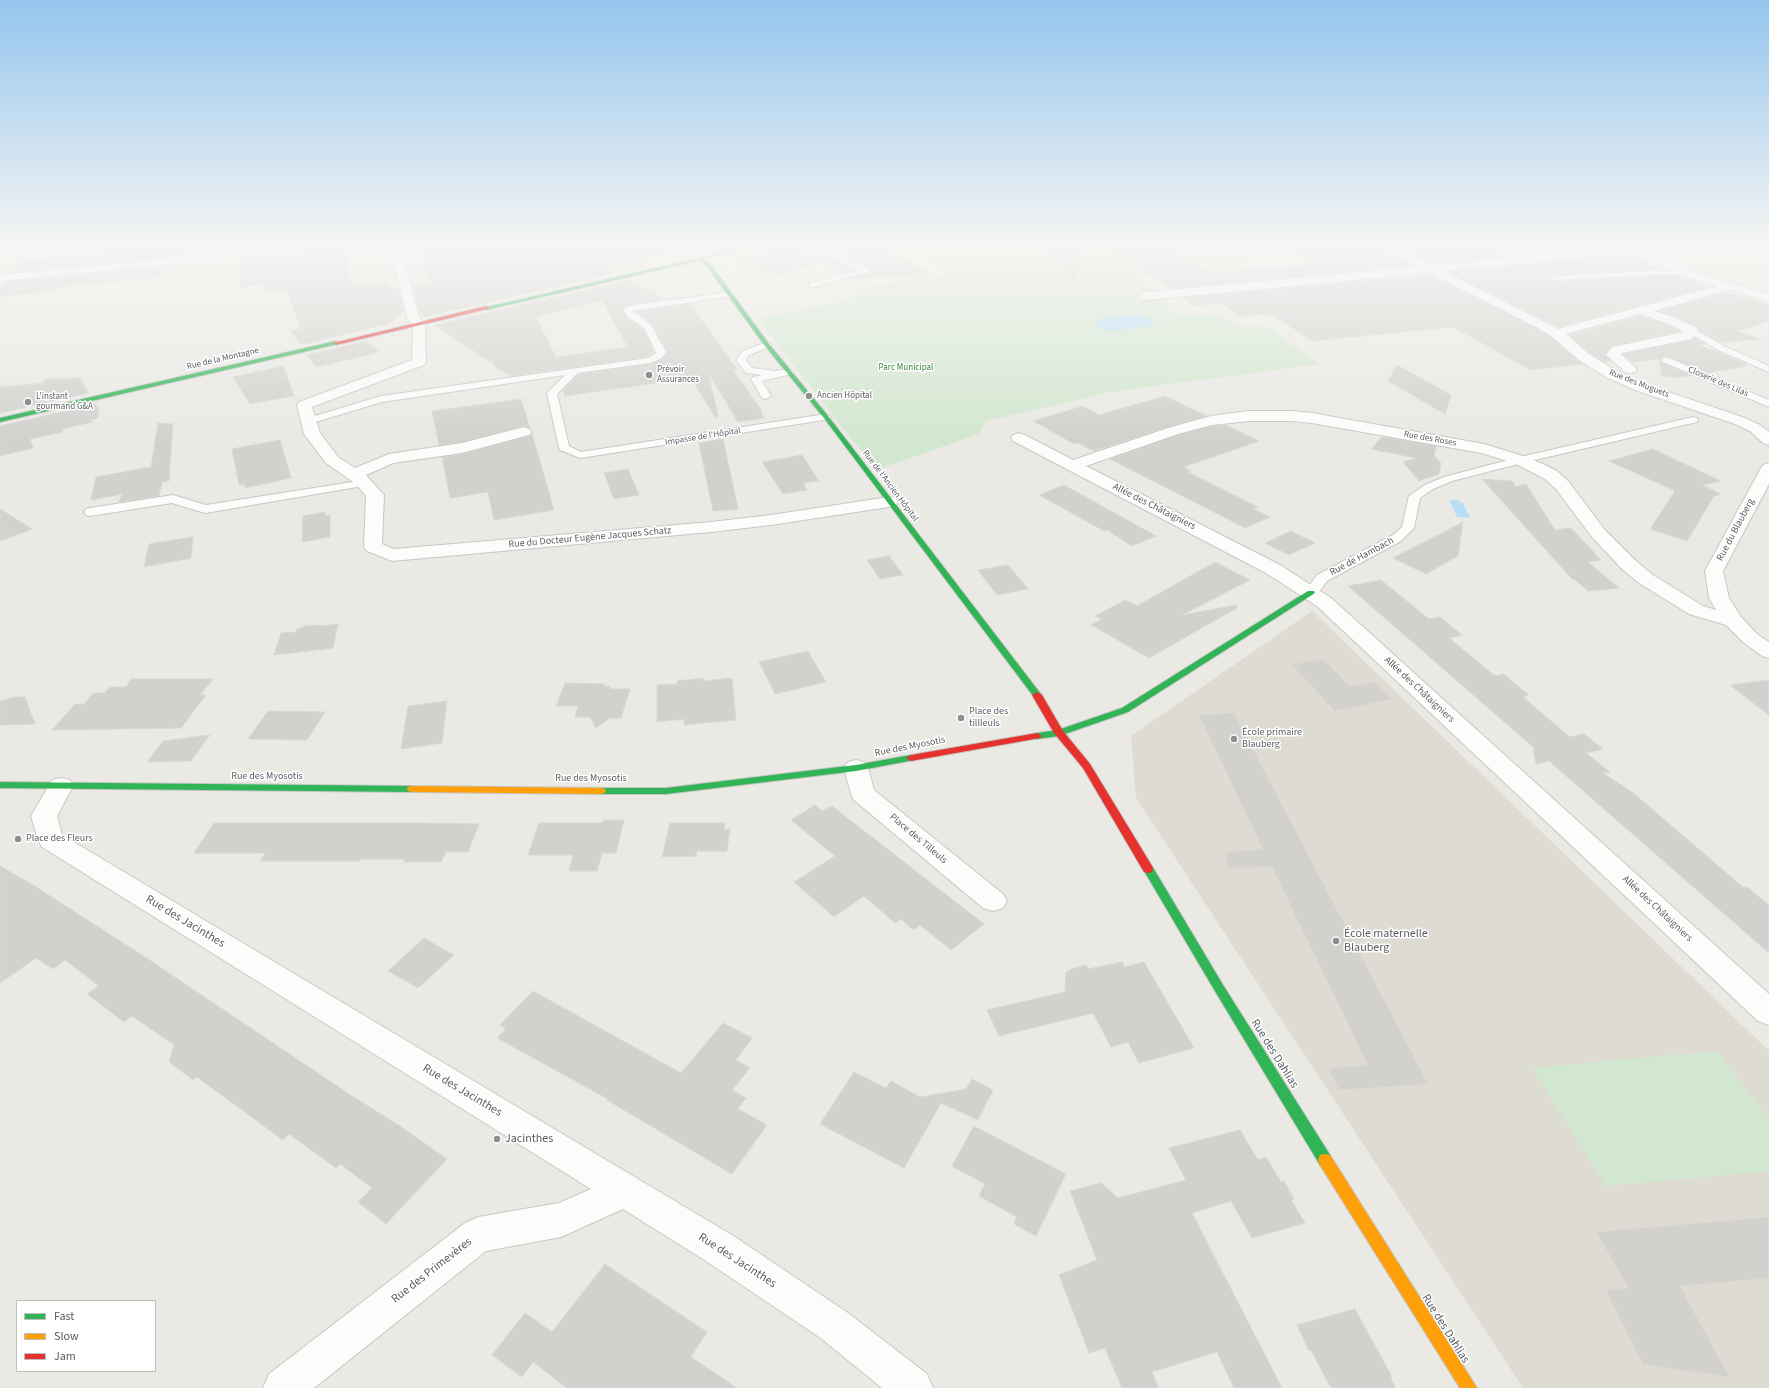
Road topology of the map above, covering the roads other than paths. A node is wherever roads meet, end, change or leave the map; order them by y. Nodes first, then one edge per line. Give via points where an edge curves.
1 (411, 311) edge
2 (479, 311) edge
3 (628, 311) edge
4 (742, 311) edge
5 (1515, 311) edge
6 (1642, 311) joint
7 (419, 325) junction
8 (1692, 330) junction
9 (1556, 333) junction
10 (767, 345) junction
11 (1666, 360) dead end
12 (1630, 369) dead end
13 (1769, 369) edge
14 (575, 371) junction
15 (790, 373) junction
16 (766, 396) dead end
17 (1769, 404) edge
18 (826, 417) junction
19 (0, 420) edge
20 (1693, 420) dead end
21 (309, 421) junction
22 (524, 432) dead end
23 (1019, 438) dead end
24 (1769, 440) edge
25 (1520, 460) junction
26 (1073, 465) junction
27 (1764, 476) edge
28 (359, 479) junction
29 (889, 502) junction
30 (90, 512) dead end
31 (1311, 593) junction
32 (1733, 621) junction
33 (1769, 652) edge
34 (1059, 733) junction
35 (856, 768) junction
36 (0, 785) edge
37 (61, 786) junction
38 (993, 901) dead end
39 (1769, 1012) edge
40 (625, 1190) junction
41 (283, 1388) edge
42 (913, 1388) edge
43 (1469, 1388) edge

1 - 7 street
2 - 7 street, Rue de la Montagne
3 - 14 lane via 648,327 661,352 658,356 650,360
4 - 10 street, Rue de l'Ancien Hôpital
5 - 9 street, Rue des Muguets
6 - 8 street
6 - 9 street
7 - 19 street, Rue de la Montagne
7 - 21 street, Rue du Docteur Eugène Jacques Schatz via 419,362 304,405
8 - 12 street via 1687,336 1617,350 1613,355
8 - 13 lane via 1721,348
9 - 24 street, Rue des Muguets via 1584,357 1611,374 1640,387 1740,421 1755,428
10 - 15 street, Rue de l'Ancien Hôpital
10 - 15 lane via 746,353 741,360 749,371
11 - 17 lane, Closerie des Lilas
14 - 18 lane, Impasse de l'Hôpital via 552,393 564,448 580,455
14 - 21 lane via 381,399
15 - 16 lane via 756,379
15 - 18 street, Rue de l'Ancien Hôpital
18 - 29 street, Rue de l'Ancien Hôpital
20 - 25 lane, Rue de Hambach
21 - 28 street, Rue du Docteur Eugène Jacques Schatz via 312,434 332,460
22 - 28 street via 462,448 389,460
23 - 26 street, Allée des Châtaigniers
25 - 26 street, Rue des Roses via 1484,449 1312,418 1249,416 1211,421 1173,431
25 - 31 lane, Rue de Hambach via 1429,487 1415,496 1408,528 1397,538 1322,578
25 - 32 street, Rue des Roses via 1551,475 1562,485 1598,533 1628,565 1646,579 1696,610
26 - 31 street, Allée des Châtaigniers via 1274,569
27 - 32 street, Rue du Blauberg via 1714,571 1719,598
28 - 29 street, Rue du Docteur Eugène Jacques Schatz via 375,495 374,548 392,555 711,527
28 - 30 lane via 205,509 173,499
29 - 34 street, Rue de l'Ancien Hôpital via 1038,698
31 - 34 street, Rue de Hambach via 1125,710
31 - 39 street, Allée des Châtaigniers
32 - 33 street, Rue du Blauberg
34 - 35 street, Rue des Myosotis
34 - 43 street, Rue des Dahlias via 1088,766 1219,988
35 - 37 street, Rue des Myosotis via 666,791
35 - 38 street, Place des Tilleuls via 863,794
36 - 37 street
37 - 40 street, Rue des Jacinthes via 44,816 51,840
40 - 41 street, Rue des Primevères via 561,1220 478,1236
40 - 42 street, Rue des Jacinthes via 722,1250 835,1326

